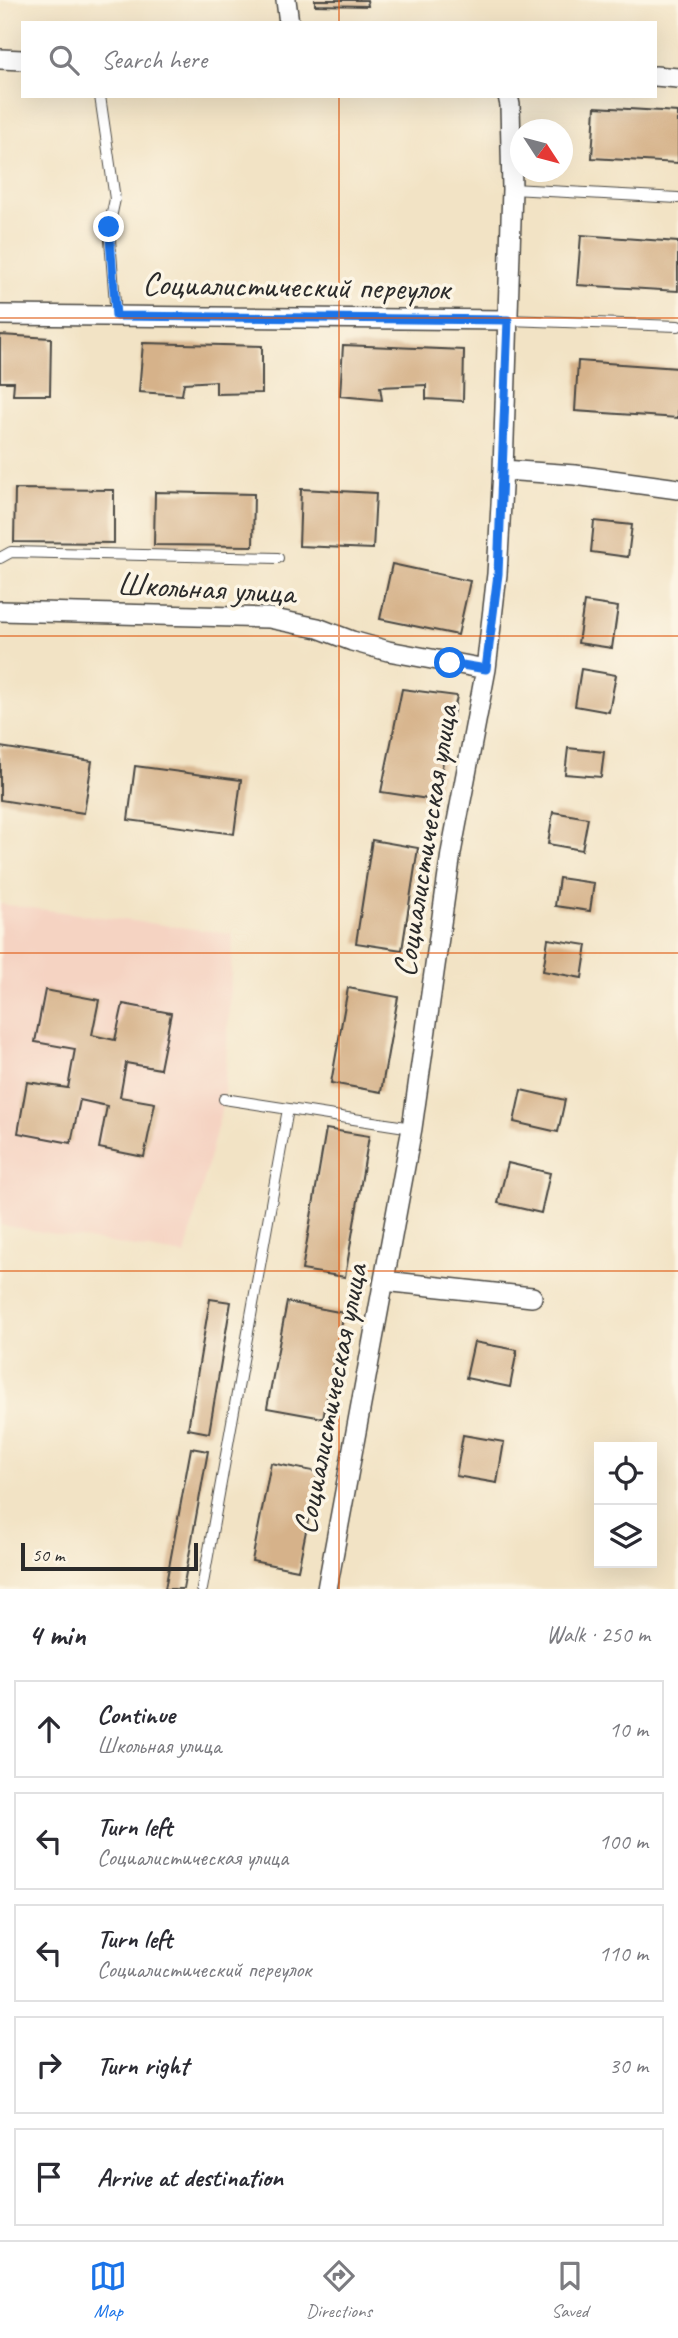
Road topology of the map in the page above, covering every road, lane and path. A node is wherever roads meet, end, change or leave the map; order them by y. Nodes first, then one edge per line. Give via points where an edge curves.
1 (286, 0) edge
2 (289, 21) edge
3 (0, 59) edge
4 (21, 60) edge
5 (657, 76) edge
6 (678, 78) edge
7 (100, 98) edge
8 (508, 98) edge
9 (512, 189) junction
10 (678, 198) edge
11 (0, 315) edge
12 (116, 316) junction
13 (508, 320) junction
14 (678, 326) edge
15 (503, 470) junction
16 (678, 489) edge
17 (0, 558) edge
18 (278, 558) dead end
19 (0, 611) edge
20 (486, 669) junction
21 (224, 1099) dead end
22 (288, 1110) junction
23 (412, 1128) junction
24 (384, 1281) junction
25 (532, 1297) dead end
26 (202, 1589) edge
27 (327, 1589) edge

1 - 2 street
3 - 4 street
5 - 6 street
7 - 12 lane via 115,199 109,227
8 - 9 street, Социалистическая улица
9 - 10 lane
9 - 13 street, Социалистическая улица
11 - 12 street, Социалистический переулок
12 - 13 street, Социалистический переулок
13 - 14 lane
13 - 15 street, Социалистическая улица
15 - 16 street
15 - 20 street, Социалистическая улица via 498,574
17 - 18 lane via 11,552
19 - 20 street, Школьная улица via 269,618 388,652
20 - 23 street, Социалистическая улица via 451,853
21 - 22 lane
22 - 23 lane
22 - 26 lane
23 - 24 street, Социалистическая улица
24 - 25 street
24 - 27 street, Социалистическая улица

